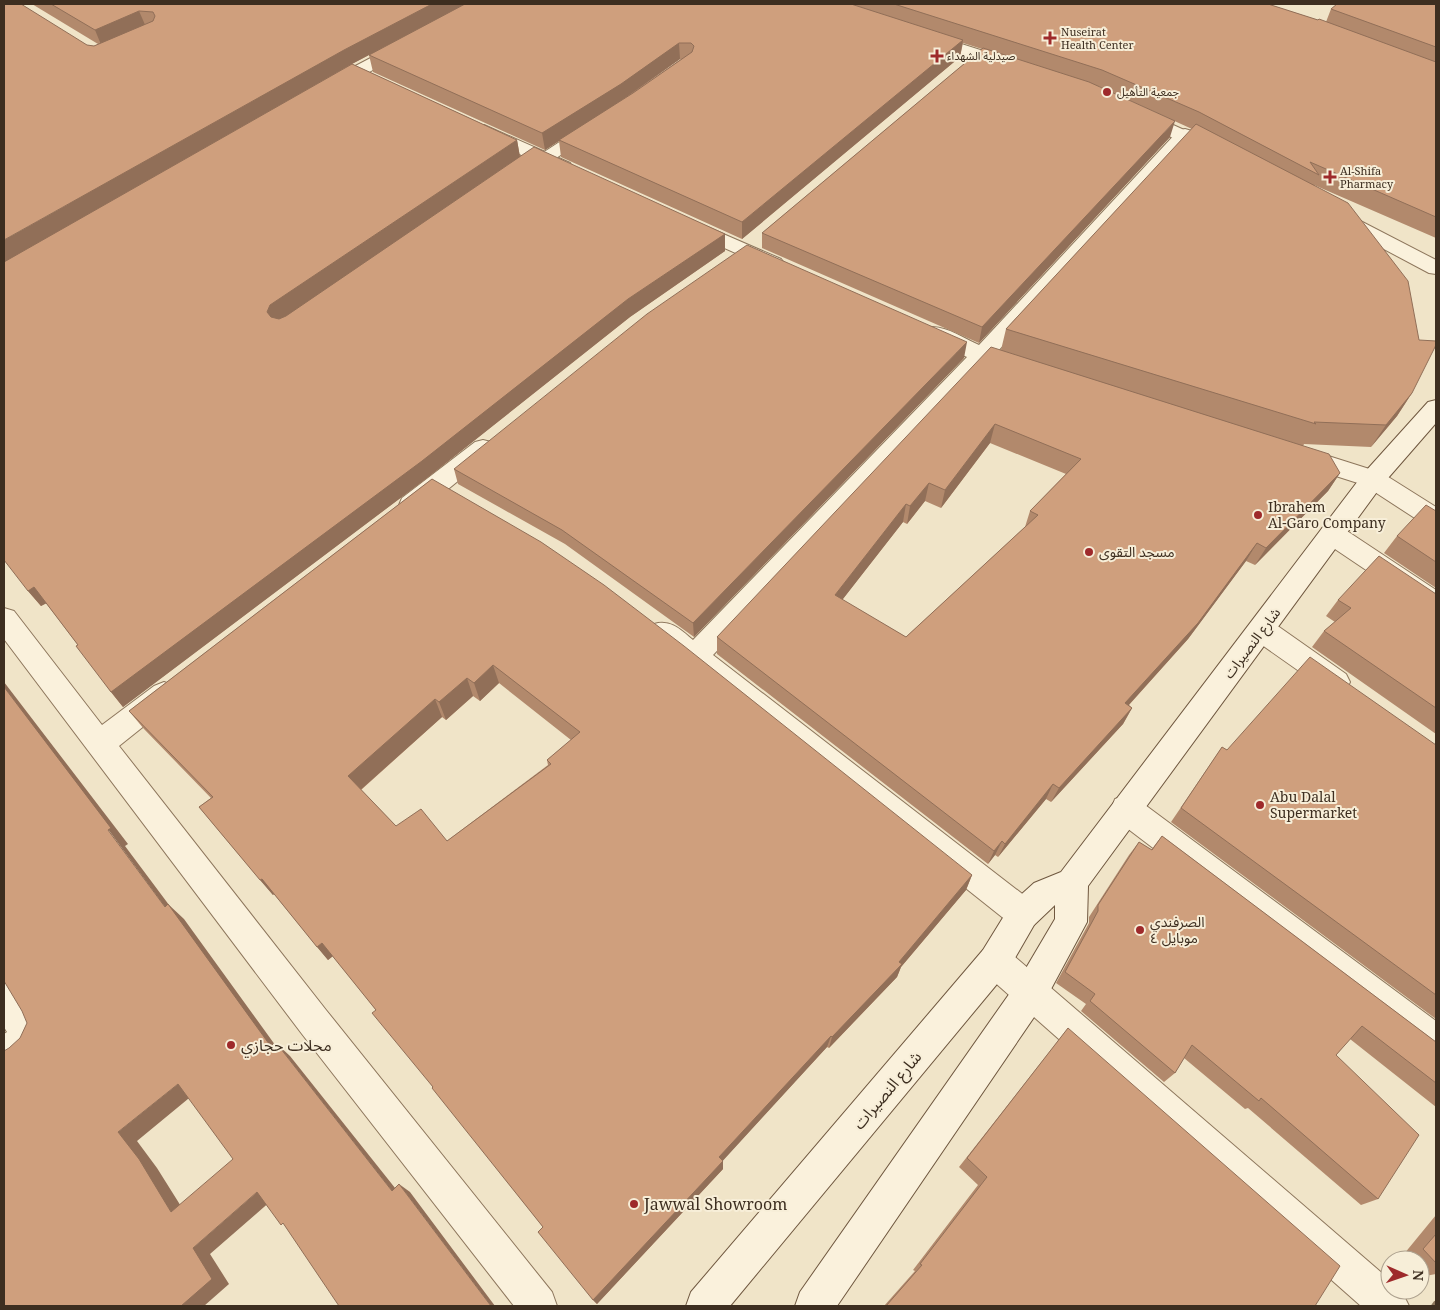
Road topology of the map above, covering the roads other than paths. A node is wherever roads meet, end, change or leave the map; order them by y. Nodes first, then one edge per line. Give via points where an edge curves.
1 (912, 34) edge
2 (414, 40) edge
3 (976, 54) junction
4 (355, 72) junction
5 (1029, 72) edge
6 (954, 73) edge
7 (382, 84) edge
8 (312, 96) edge
9 (1125, 108) edge
10 (603, 121) edge
11 (464, 122) edge
12 (1185, 135) junction
13 (533, 160) junction
14 (1234, 161) edge
15 (581, 175) edge
16 (1325, 210) edge
17 (671, 217) edge
18 (1436, 268) edge
19 (790, 270) edge
20 (918, 327) edge
21 (982, 355) junction
22 (1038, 373) edge
23 (1436, 408) edge
24 (500, 435) edge
25 (1280, 449) edge
26 (1373, 479) junction
27 (438, 485) junction
28 (462, 500) edge
29 (1436, 519) edge
30 (391, 521) edge
31 (1332, 534) junction
32 (1436, 604) edge
33 (641, 614) edge
34 (7, 628) edge
35 (1262, 630) junction
36 (696, 655) junction
37 (182, 680) edge
38 (1357, 696) edge
39 (99, 744) junction
40 (1126, 809) junction
41 (1072, 882) junction
42 (1022, 914) junction
43 (995, 961) junction
44 (1031, 992) junction
45 (4, 996) edge
46 (1436, 1042) edge
47 (4, 1055) edge
48 (538, 1306) edge
49 (705, 1306) edge
50 (814, 1306) edge
51 (1390, 1306) edge

1 - 3 street
2 - 4 street
3 - 5 street
3 - 6 street
4 - 7 street
4 - 8 street
9 - 12 street
10 - 13 lane
11 - 13 street
12 - 14 street
12 - 21 street
13 - 15 street
16 - 18 street
17 - 19 street
20 - 21 street
21 - 22 street
21 - 36 street
23 - 26 street, شارع النصيرات
24 - 27 street
25 - 26 street
26 - 29 street
26 - 31 street, شارع النصيرات
27 - 28 street
27 - 30 street
31 - 32 street
31 - 35 street, شارع النصيرات
33 - 36 street
34 - 39 street
35 - 38 street
35 - 40 street, شارع النصيرات
36 - 42 street
37 - 39 street
39 - 48 street
40 - 41 street, شارع النصيرات
40 - 46 street
41 - 42 street, شارع النصيرات via 1045,894
41 - 44 street via 1071,922
42 - 43 street, شارع النصيرات
43 - 44 street
43 - 49 street, شارع النصيرات
44 - 50 street
44 - 51 street
45 - 47 street via 29,1036

